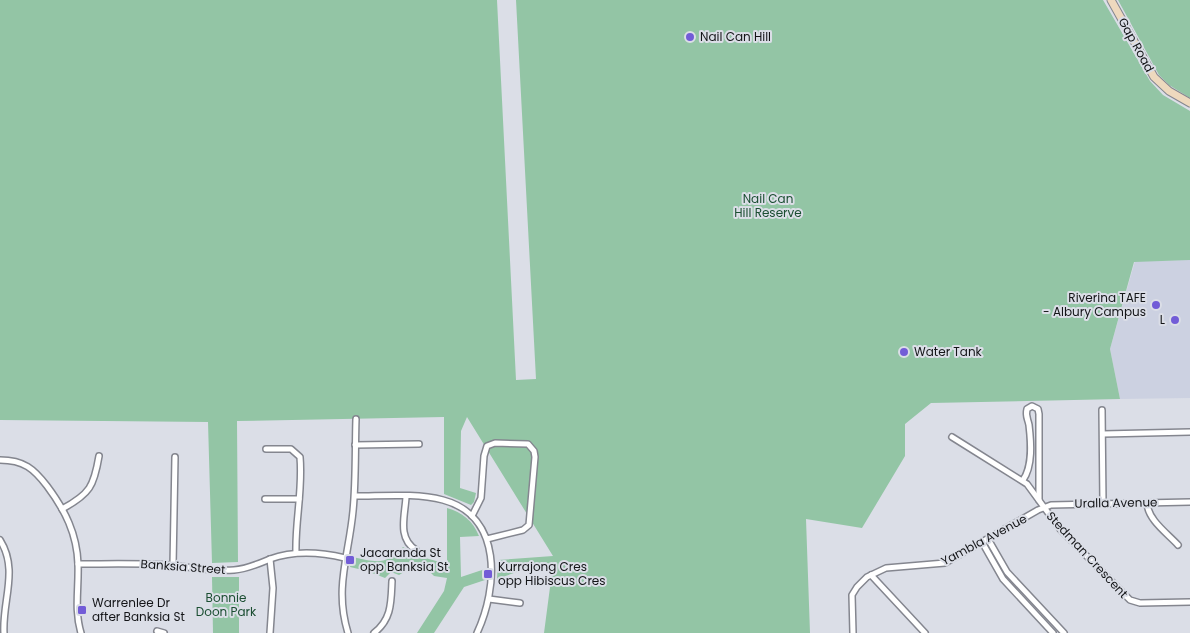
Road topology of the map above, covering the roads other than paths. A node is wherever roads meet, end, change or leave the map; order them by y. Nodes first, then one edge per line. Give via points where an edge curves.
1 (1111, 0) edge
2 (1190, 103) edge
3 (1102, 410) dead end
4 (356, 419) dead end
5 (1190, 432) edge
6 (1103, 434) junction
7 (952, 438) dead end
8 (419, 444) dead end
9 (356, 445) junction
10 (266, 449) dead end
11 (99, 456) dead end
12 (175, 457) dead end
13 (0, 460) edge
14 (1023, 480) junction
15 (355, 496) junction
16 (406, 497) junction
17 (265, 499) dead end
18 (299, 499) junction
19 (1038, 501) junction
20 (1190, 502) edge
21 (1148, 503) junction
22 (1103, 504) junction
23 (62, 508) junction
24 (1043, 508) junction
25 (472, 516) junction
26 (487, 539) junction
27 (988, 539) junction
28 (0, 540) edge
29 (982, 542) junction
30 (1178, 545) dead end
31 (416, 550) dead end
32 (296, 553) junction
33 (345, 558) junction
34 (270, 559) junction
35 (78, 564) junction
36 (172, 566) junction
37 (871, 574) junction
38 (392, 581) dead end
39 (489, 599) junction
40 (1190, 602) edge
41 (520, 603) dead end
42 (2, 604) edge
43 (157, 631) dead end
44 (4, 633) edge
45 (81, 633) edge
46 (164, 633) edge
47 (270, 633) edge
48 (348, 633) edge
49 (374, 633) edge
50 (477, 633) edge
51 (853, 633) edge
52 (925, 633) edge
53 (1053, 633) edge
54 (1064, 633) edge

1 - 2 street, Gap Road via 1154,77 1169,91
3 - 6 street
4 - 9 street
5 - 6 street
6 - 22 street
7 - 14 street
8 - 9 street
9 - 15 street
10 - 18 street via 291,449 299,454
11 - 23 street via 91,488 76,502
12 - 36 street
13 - 23 street via 19,462 34,470
14 - 19 street, Stedman Crescent
14 - 19 street via 1030,469 1026,415 1032,406 1038,409 1039,414
15 - 16 street
15 - 33 street
16 - 25 street via 444,500
16 - 31 street via 404,536 408,545
17 - 18 street
18 - 32 street
19 - 24 street, Stedman Crescent
20 - 21 street, Uralla Avenue
21 - 22 street, Uralla Avenue
21 - 30 street via 1154,519
22 - 24 street, Uralla Avenue via 1062,504
23 - 35 street via 74,535
24 - 27 street, Yambla Avenue
24 - 40 street, Stedman Crescent via 1130,600 1140,603
25 - 26 street
25 - 26 street via 481,498 484,456 488,446 495,443 528,444 534,451 529,525 523,530
26 - 39 street via 492,565
27 - 29 street, Yambla Avenue
27 - 54 street via 1007,572
28 - 42 street via 10,572 9,587
29 - 37 street, Yambla Avenue via 942,564 886,568
29 - 53 street via 1003,579
32 - 33 street, Banksia Street via 323,553
32 - 34 street, Banksia Street
33 - 48 street via 340,594
34 - 36 street, Banksia Street via 246,569 233,570
34 - 47 street via 274,588
35 - 36 street, Banksia Street
35 - 45 street via 77,614
37 - 51 street via 852,596
37 - 52 street
38 - 49 street via 388,618
39 - 41 street
39 - 50 street
42 - 44 street
43 - 46 street

